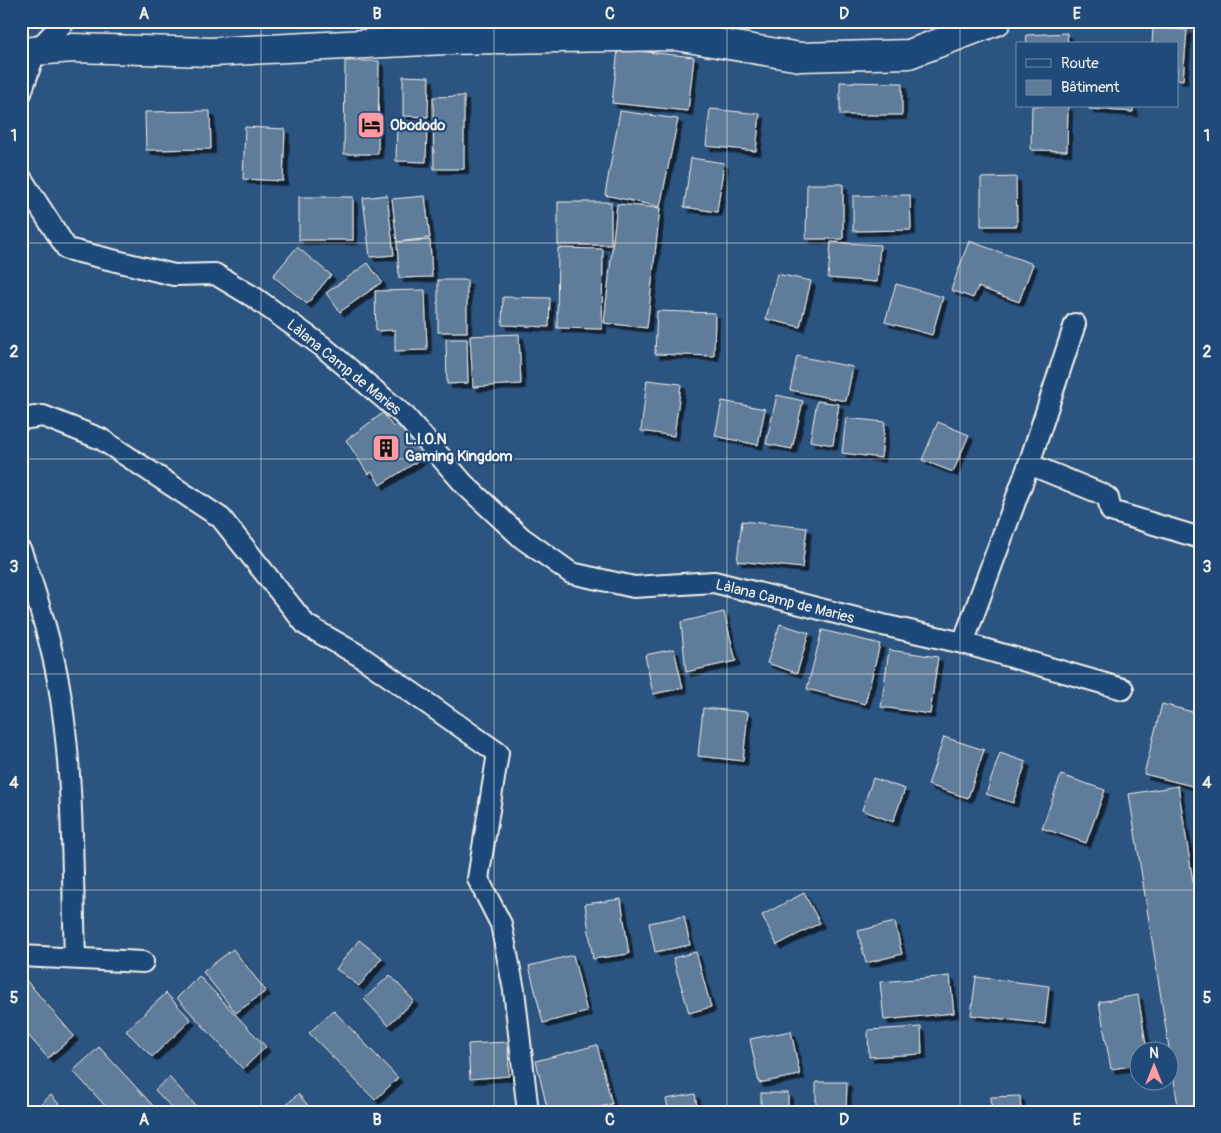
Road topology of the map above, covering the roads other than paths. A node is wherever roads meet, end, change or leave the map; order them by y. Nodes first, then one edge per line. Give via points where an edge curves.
1 (65, 21) edge
2 (997, 21) edge
3 (28, 52) edge
4 (21, 93) edge
5 (21, 178) edge
6 (1075, 324) dead end
7 (21, 419) edge
8 (1029, 464) junction
9 (1197, 537) dead end
10 (21, 552) edge
11 (964, 643) junction
12 (1123, 689) dead end
13 (21, 956) edge
14 (75, 958) junction
15 (143, 962) dead end
16 (528, 1112) edge

1 - 3 street
2 - 3 main road via 909,54 800,57 676,36 445,40 211,52 74,48
3 - 4 street
5 - 11 street, Làlana Camp de Maries via 67,249 174,275 215,274 322,346 406,417 464,484 522,538 571,573 634,586 714,582
6 - 8 street
7 - 16 street via 43,416 101,438 221,518 306,624 360,656 498,753 478,879 501,924 514,990
8 - 9 street via 1102,494 1108,498 1111,511
8 - 11 street
10 - 14 street via 45,621 59,687 68,776
11 - 12 street, Làlana Camp de Maries
13 - 14 street
14 - 15 street

